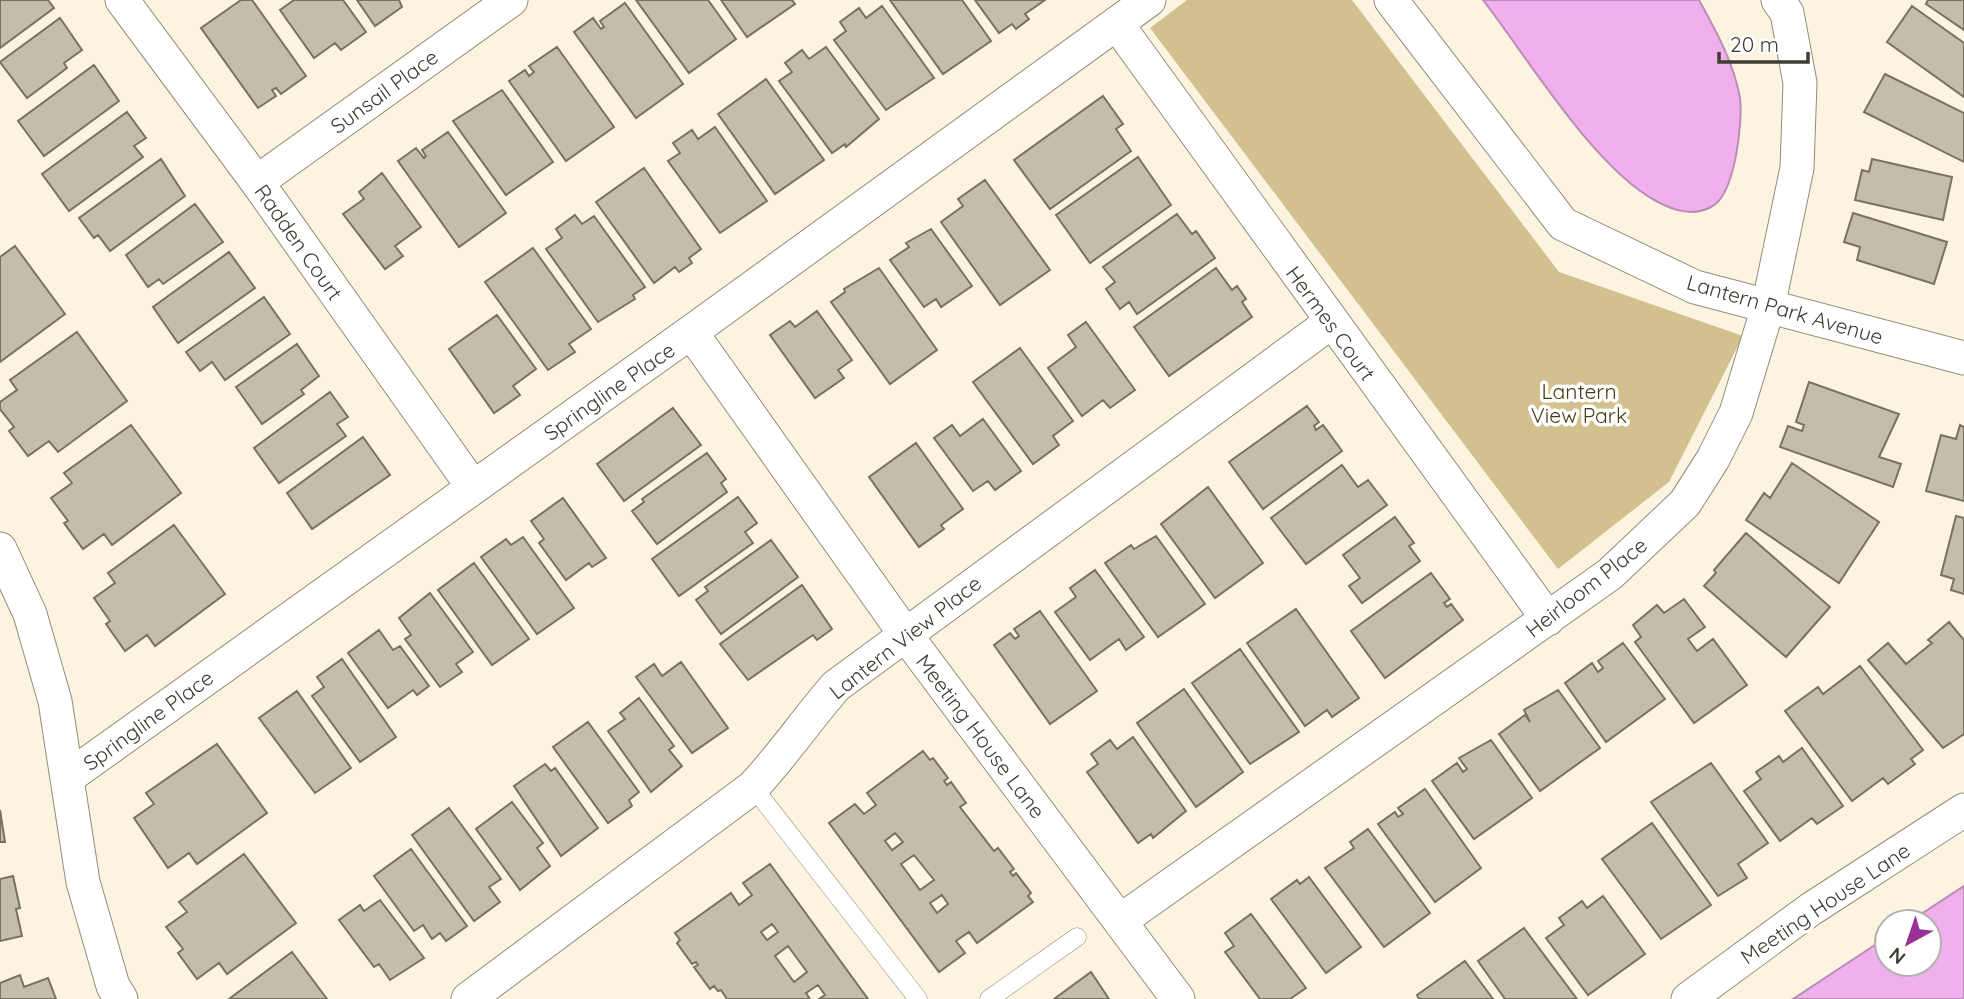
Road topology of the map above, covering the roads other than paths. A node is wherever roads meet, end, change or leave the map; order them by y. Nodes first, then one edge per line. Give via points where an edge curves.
1 (122, 0) edge
2 (511, 0) edge
3 (1149, 0) edge
4 (1391, 0) edge
5 (1793, 4) edge
6 (1117, 24) junction
7 (257, 182) junction
8 (1768, 307) junction
9 (1330, 323) junction
10 (691, 332) junction
11 (1964, 358) edge
12 (473, 487) junction
13 (0, 549) edge
14 (1548, 619) junction
15 (905, 634) junction
16 (67, 778) junction
17 (753, 787) junction
18 (1964, 810) edge
19 (1120, 921) junction
20 (1077, 937) dead end
21 (121, 999) edge
22 (468, 999) edge
23 (918, 999) edge
24 (989, 999) edge
25 (1178, 999) edge
26 (1688, 999) edge

1 - 7 street, Radden Court
2 - 7 street, Sunsail Place
3 - 6 street, Springline Place
4 - 8 street, Lantern Park Avenue via 1563,224 1695,287
5 - 8 street, Heirloom Place via 1800,83 1797,168
6 - 9 street, Hermes Court
6 - 10 street, Springline Place
7 - 12 street, Radden Court
8 - 11 street, Lantern Park Avenue
8 - 14 street, Heirloom Place via 1736,413 1685,503 1610,574
9 - 14 street, Hermes Court
9 - 15 street, Lantern View Place
10 - 12 street, Springline Place
10 - 15 street, Meeting House Lane
12 - 16 street, Springline Place
13 - 16 street via 30,614 55,701
14 - 19 street, Heirloom Place
15 - 17 street, Lantern View Place via 836,686
15 - 19 street, Meeting House Lane
16 - 21 street via 83,883 113,986
17 - 22 street, Lantern View Place
17 - 23 lane
18 - 26 street, Meeting House Lane via 1811,909
19 - 25 street, Meeting House Lane
20 - 24 lane

